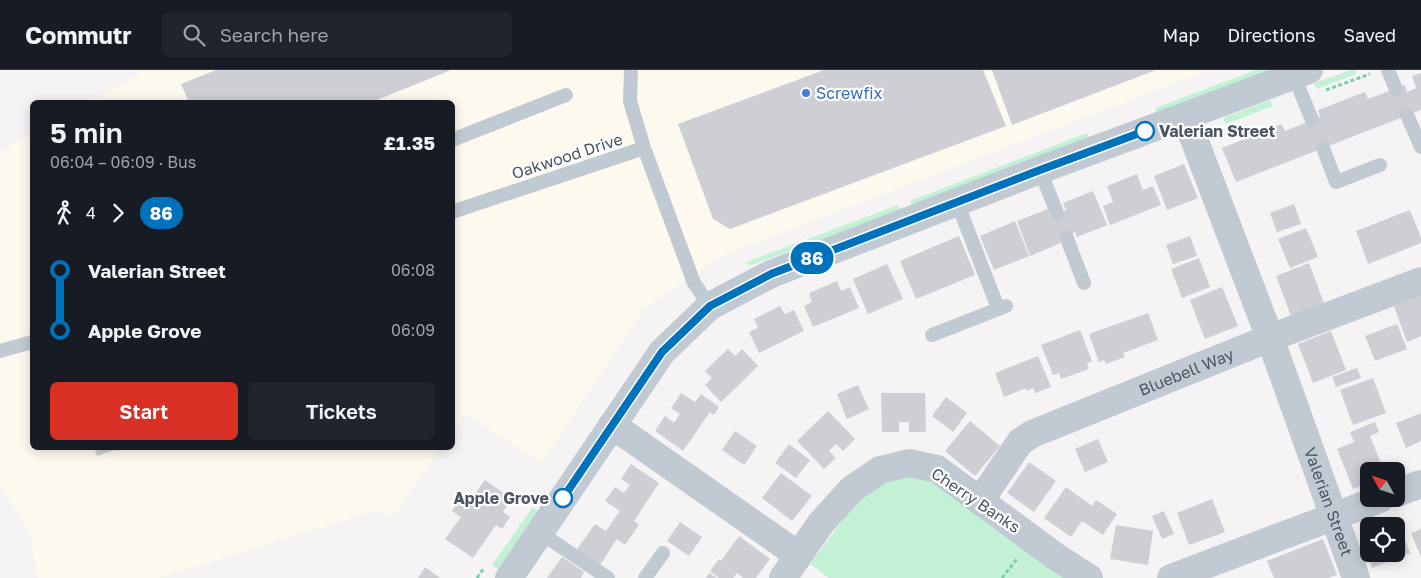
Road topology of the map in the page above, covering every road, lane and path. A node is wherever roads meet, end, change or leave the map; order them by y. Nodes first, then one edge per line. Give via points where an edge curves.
1 (631, 70) edge
2 (1388, 70) edge
3 (1373, 73) dead end
4 (1302, 81) edge
5 (1396, 88) dead end
6 (566, 95) dead end
7 (1407, 115) dead end
8 (1184, 117) junction
9 (1312, 120) dead end
10 (455, 139) edge
11 (1421, 147) edge
12 (644, 148) junction
13 (1323, 148) dead end
14 (1380, 165) dead end
15 (1040, 170) junction
16 (957, 202) junction
17 (455, 211) edge
18 (1057, 213) dead end
19 (1066, 236) dead end
20 (1421, 281) edge
21 (1084, 283) dead end
22 (710, 306) junction
23 (932, 335) dead end
24 (1270, 338) junction
25 (30, 343) edge
26 (0, 351) edge
27 (612, 425) junction
28 (1421, 484) edge
29 (1405, 490) edge
30 (980, 501) junction
31 (1360, 506) edge
32 (1333, 516) junction
33 (539, 532) junction
34 (663, 553) dead end
35 (794, 570) edge
36 (509, 578) edge
37 (608, 578) edge
38 (646, 578) edge
39 (1089, 578) edge
40 (1171, 578) edge
41 (1356, 578) edge

1 - 12 lane via 630,101
2 - 5 lane
3 - 4 path
4 - 8 street
4 - 9 lane
6 - 10 lane
7 - 11 lane
8 - 15 street
8 - 24 street, Valerian Street
12 - 17 lane, Oakwood Drive
12 - 22 lane, Oakwood Drive via 694,283
13 - 14 lane via 1336,182
15 - 16 street
15 - 18 lane
16 - 22 street via 771,274
16 - 23 lane via 1002,307
19 - 21 lane
20 - 24 street, Bluebell Way
22 - 27 street via 662,352
24 - 30 street, Bluebell Way via 1032,434 1020,442
24 - 32 street, Valerian Street
25 - 26 lane
27 - 33 street
27 - 35 street, Cherry Banks
28 - 29 street
30 - 35 street, Cherry Banks via 937,469 909,463 880,470 852,488 821,523
30 - 39 street, Cherry Banks
31 - 32 street
32 - 40 street
32 - 41 street, Valerian Street
33 - 36 street
33 - 37 lane
34 - 38 lane

